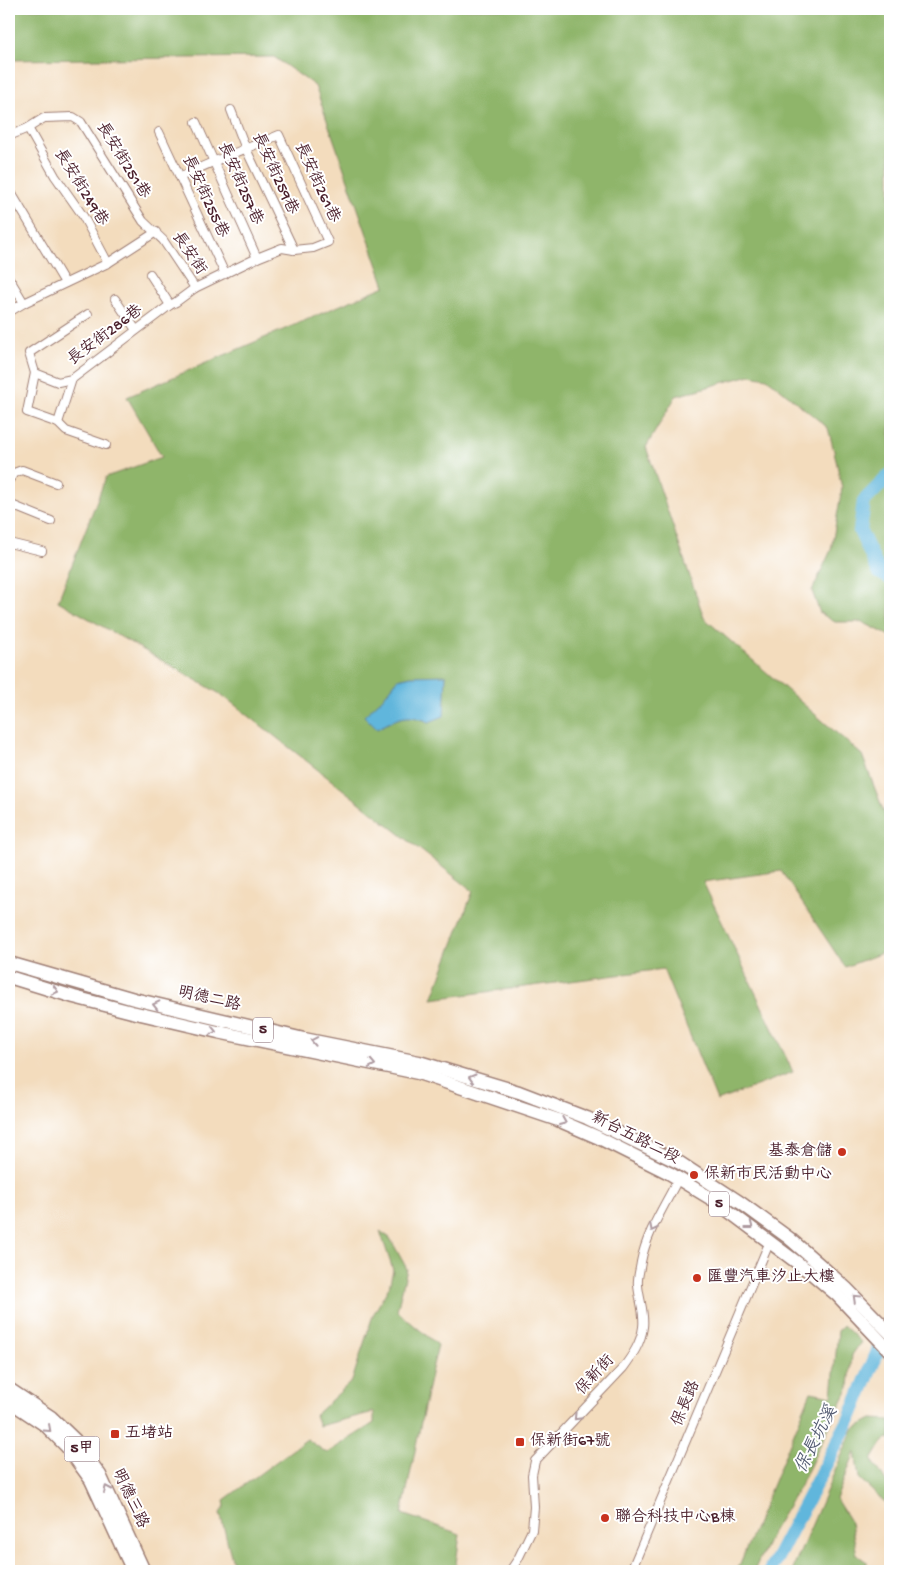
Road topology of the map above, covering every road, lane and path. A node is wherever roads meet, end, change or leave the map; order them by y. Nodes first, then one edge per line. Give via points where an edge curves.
1 (231, 110) dead end
2 (196, 122) dead end
3 (28, 128) junction
4 (159, 132) dead end
5 (9, 136) edge
6 (246, 149) junction
7 (213, 162) junction
8 (180, 177) junction
9 (9, 189) edge
10 (156, 232) junction
11 (328, 242) joint
12 (294, 250) junction
13 (256, 258) junction
14 (108, 262) junction
15 (150, 274) dead end
16 (224, 274) junction
17 (9, 278) edge
18 (65, 283) junction
19 (195, 288) junction
20 (115, 300) dead end
21 (24, 303) junction
22 (170, 305) junction
23 (9, 312) edge
24 (88, 314) dead end
25 (136, 330) junction
26 (35, 373) junction
27 (72, 379) junction
28 (58, 423) junction
29 (106, 445) dead end
30 (9, 480) edge
31 (56, 483) dead end
32 (9, 504) edge
33 (50, 520) dead end
34 (9, 543) edge
35 (42, 551) dead end
36 (9, 963) edge
37 (9, 977) edge
38 (519, 1092) joint
39 (517, 1106) joint
40 (675, 1185) dead end
41 (767, 1248) dead end
42 (890, 1333) edge
43 (890, 1351) edge
44 (9, 1389) edge
45 (9, 1401) edge
46 (133, 1571) edge
47 (144, 1571) edge
48 (510, 1571) edge
49 (631, 1571) edge

1 - 6 street, 長安街259巷
2 - 7 street, 長安街257巷
3 - 5 street
3 - 10 street, 長安街251巷 via 44,118 73,117 81,122 143,221
3 - 14 street, 長安街249巷
4 - 8 street, 長安街255巷
6 - 7 street
6 - 11 street, 長安街261巷 via 279,135
6 - 12 street, 長安街259巷
7 - 8 street
7 - 13 street, 長安街257巷
8 - 16 street, 長安街255巷
9 - 18 street
10 - 14 street, 長安街
10 - 19 street, 長安街
11 - 12 street, 長安街 via 314,248
12 - 13 street, 長安街 via 282,248
13 - 16 street, 長安街
14 - 18 street, 長安街
15 - 22 street
16 - 19 street, 長安街
17 - 21 street
18 - 21 street, 長安街
19 - 22 street, 長安街286巷
20 - 25 street
21 - 23 street, 長安街
22 - 25 street, 長安街286巷
24 - 26 street via 29,353
25 - 27 street, 長安街286巷
26 - 27 street via 58,382
26 - 28 street via 27,412
27 - 28 street, 長安街286巷
28 - 29 street via 66,431
30 - 31 street via 22,470
32 - 33 street
34 - 35 street
38 -> 36 main road, 明德二路 / 5 via 419,1062 134,1000
37 -> 39 main road, 明德二路 / 5 via 189,1026 418,1073
42 -> 38 main road, 新台五路二段 / 5 via 846,1288 801,1249 722,1190 680,1163 614,1130
39 -> 43 main road, 新台五路二段 / 5 via 597,1137 669,1173 715,1201 837,1295
40 -> 48 street, 保新街 via 646,1241 641,1260 638,1284 643,1327 639,1342 623,1368 535,1460 532,1530
41 - 49 street, 保長路
47 -> 44 main road, 明德三路 / 5甲 via 100,1475 75,1440 51,1417
45 -> 46 main road, 明德三路 / 5甲 via 44,1425 67,1447 91,1480

